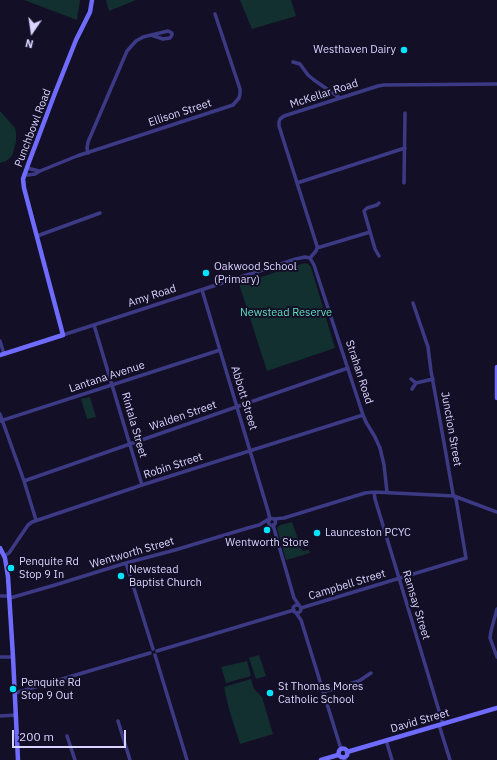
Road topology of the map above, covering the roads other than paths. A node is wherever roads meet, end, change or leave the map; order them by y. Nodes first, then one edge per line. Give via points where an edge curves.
1 (92, 0) edge
2 (215, 14) dead end
3 (151, 36) junction
4 (293, 62) dead end
5 (497, 84) edge
6 (340, 98) junction
7 (405, 114) dead end
8 (405, 148) junction
9 (88, 153) junction
10 (27, 168) junction
11 (40, 171) junction
12 (24, 174) junction
13 (404, 182) dead end
14 (297, 183) junction
15 (380, 209) dead end
16 (100, 213) dead end
17 (370, 232) junction
18 (37, 236) junction
19 (317, 248) junction
20 (372, 256) dead end
21 (310, 258) junction
22 (202, 290) junction
23 (413, 303) dead end
24 (94, 325) junction
25 (63, 335) junction
26 (0, 341) edge
27 (220, 350) junction
28 (2, 355) edge
29 (497, 367) edge
30 (348, 368) junction
31 (410, 379) dead end
32 (433, 380) junction
33 (416, 383) junction
34 (112, 385) junction
35 (412, 389) dead end
36 (497, 398) edge
37 (237, 407) junction
38 (0, 414) edge
39 (363, 415) junction
40 (1, 421) edge
41 (130, 444) junction
42 (250, 451) junction
43 (24, 481) junction
44 (142, 485) junction
45 (374, 492) junction
46 (387, 492) junction
47 (454, 496) junction
48 (497, 512) edge
49 (36, 520) junction
50 (272, 521) junction
51 (0, 548) edge
52 (4, 556) junction
53 (466, 558) joint
54 (126, 563) junction
55 (399, 578) junction
56 (0, 596) edge
57 (9, 597) junction
58 (294, 598) junction
59 (301, 608) junction
60 (497, 609) edge
61 (294, 610) junction
62 (301, 620) junction
63 (155, 650) junction
64 (150, 653) junction
65 (155, 656) junction
66 (0, 657) edge
67 (13, 657) junction
68 (497, 657) edge
69 (371, 673) dead end
70 (323, 692) junction
71 (15, 693) junction
72 (497, 708) edge
73 (16, 715) junction
74 (0, 716) edge
75 (118, 721) dead end
76 (441, 724) junction
77 (67, 736) dead end
78 (386, 740) junction
79 (341, 749) junction
80 (347, 752) junction
81 (338, 755) junction
82 (345, 759) edge
83 (18, 760) edge
84 (75, 760) edge
85 (130, 760) edge
86 (187, 760) edge
87 (321, 760) edge
88 (392, 760) edge
89 (450, 760) edge

1 - 10 street, Punchbowl Road via 90,12 76,40
2 - 9 street, Ellison Street via 240,89 237,102
3 - 3 street via 168,31 172,35 163,39
3 - 9 street via 139,39 127,51 88,142
4 - 6 street via 301,63 308,75
5 - 6 street, McKellar Road via 389,85
6 - 14 street, McKellar Road via 280,119 279,126
7 - 8 street
8 - 13 street
8 - 14 street
9 - 11 street, Ellison Street
10 - 11 street
10 - 12 street, Punchbowl Road
11 - 12 street, Ellison Street via 31,175
12 - 18 street, Punchbowl Road via 24,184
14 - 19 street, McKellar Road
15 - 17 street via 378,204 364,211
16 - 18 street
17 - 19 street
17 - 20 street via 378,254
18 - 25 street, Punchbowl Road
19 - 21 street
21 - 22 street, Amy Road via 296,259
21 - 30 street, Strahan Road
22 - 24 street, Amy Road
22 - 27 street, Abbott Street
23 - 32 street, Junction Street via 428,347
24 - 25 street, Amy Road
24 - 34 street, Rintala Street
25 - 28 street, Amy Road
26 - 28 street
27 - 34 street, Lantana Avenue
27 - 37 street, Abbott Street
29 - 36 street
30 - 37 street, Walden Street
30 - 39 street, Strahan Road
31 - 33 street
32 - 33 street
32 - 47 street, Junction Street
33 - 35 street
34 - 40 street, Lantana Avenue
34 - 41 street, Rintala Street
37 - 41 street, Walden Street
37 - 42 street, Abbott Street
38 - 40 street
39 - 42 street, Robin Street
39 - 46 street, Strahan Road via 382,454
40 - 43 street
41 - 43 street, Walden Street
41 - 44 street, Rintala Street
42 - 44 street, Robin Street
42 - 50 street, Abbott Street
43 - 49 street
44 - 49 street, Robin Street
45 - 46 street, Wentworth Street
45 - 50 street, Wentworth Street
45 - 55 street, Ramsay Street
46 - 47 street, Wentworth Street
47 - 48 street, Wentworth Street
47 - 53 street, Junction Street
49 - 52 street, Robin Street via 28,525 9,553
50 - 54 street, Wentworth Street
50 - 58 street, Abbott Street
51 - 52 street
52 - 57 street
53 - 55 street, Campbell Street
54 - 57 street, Wentworth Street
54 - 63 street
55 - 59 street, Campbell Street
55 - 76 street, Ramsay Street
56 - 57 street, Wentworth Street
57 - 67 street
58 - 59 street, Abbott Street
58 - 61 street, Abbott Street
59 - 61 street via 298,613
59 - 61 street via 296,605
59 - 62 street
60 - 68 street via 490,635
61 - 62 street
61 - 63 street
62 - 70 street
63 - 64 street via 151,650
63 - 65 street
64 - 65 street
64 - 71 street
65 - 86 street
66 - 67 street
67 - 71 street
69 - 70 street via 359,681
70 - 79 street
71 - 73 street
72 - 76 street, David Street
73 - 74 street
73 - 83 street
75 - 85 street
76 - 78 street, David Street
76 - 89 street, Ramsay Street
77 - 84 street
78 - 80 street, David Street
78 - 88 street
79 - 80 street
79 - 81 street
80 - 82 street
81 - 82 street
81 - 87 street

